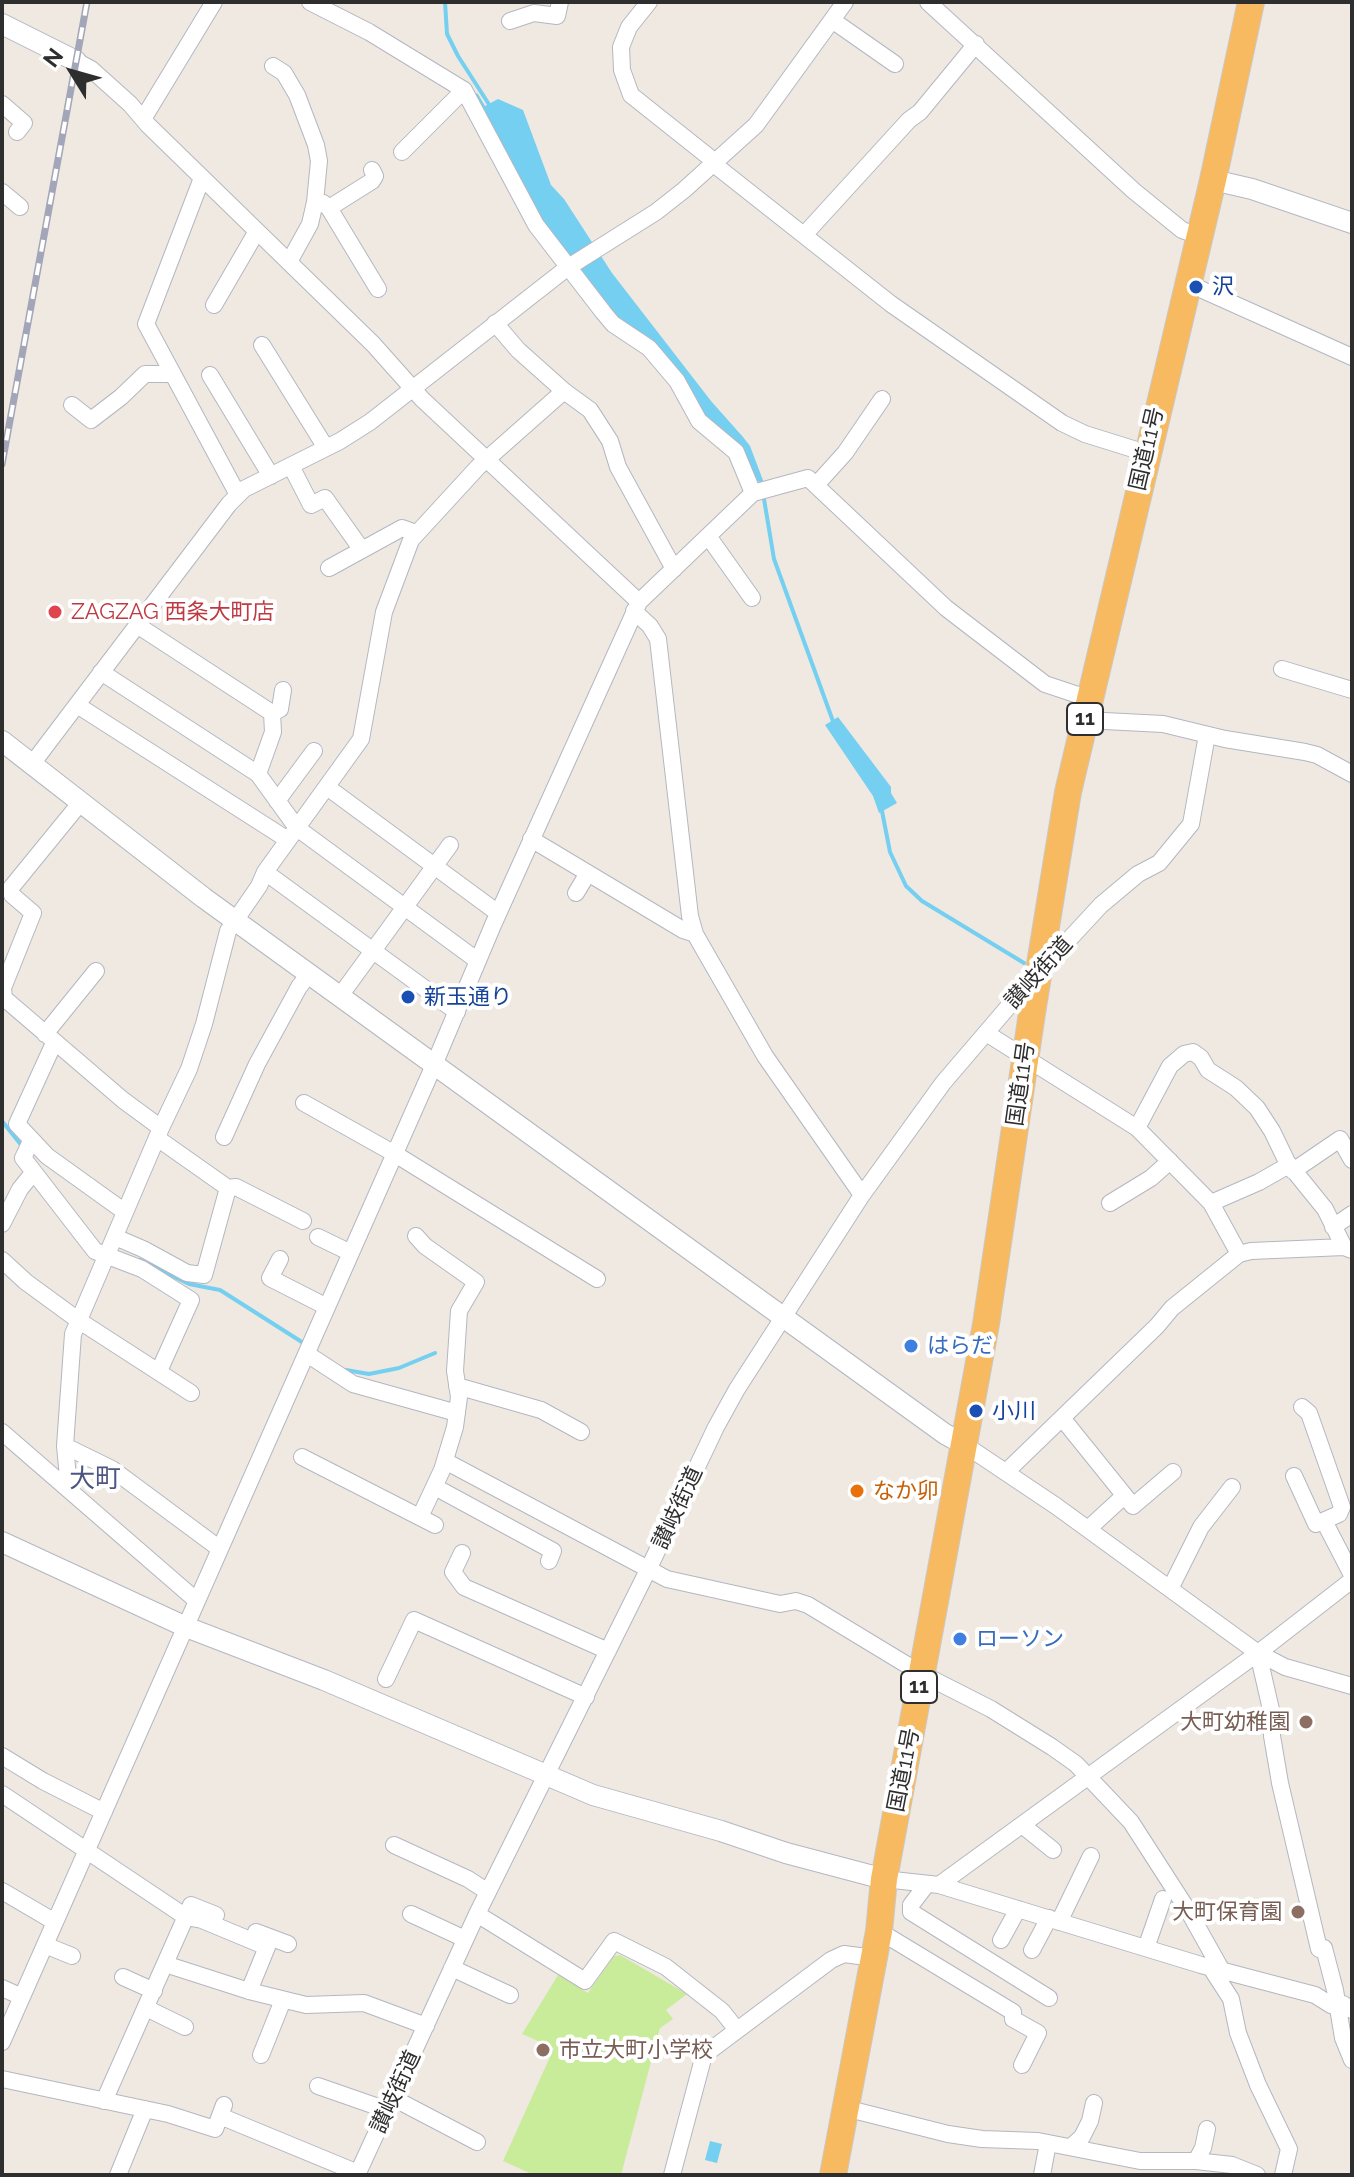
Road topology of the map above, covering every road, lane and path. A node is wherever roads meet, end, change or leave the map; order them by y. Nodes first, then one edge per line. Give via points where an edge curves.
1 (214, 2) edge
2 (310, 2) edge
3 (560, 2) edge
4 (649, 2) edge
5 (845, 2) edge
6 (928, 2) edge
7 (1251, 2) edge
8 (832, 20) junction
9 (510, 21) dead end
10 (4, 28) edge
11 (976, 44) junction
12 (76, 61) joint
13 (895, 64) dead end
14 (273, 66) dead end
15 (464, 90) junction
16 (2, 104) edge
17 (143, 119) junction
18 (17, 132) dead end
19 (402, 152) dead end
20 (715, 164) junction
21 (372, 170) dead end
22 (202, 178) junction
23 (1213, 180) junction
24 (2, 192) edge
25 (322, 205) junction
26 (20, 207) dead end
27 (1352, 223) edge
28 (257, 231) junction
29 (804, 235) junction
30 (1199, 236) junction
31 (289, 262) junction
32 (569, 266) junction
33 (1187, 283) junction
34 (378, 289) dead end
35 (214, 305) dead end
36 (495, 323) junction
37 (262, 345) dead end
38 (1352, 357) edge
39 (172, 374) junction
40 (210, 375) dead end
41 (414, 389) junction
42 (564, 391) junction
43 (882, 399) dead end
44 (72, 405) dead end
45 (326, 448) junction
46 (1146, 453) junction
47 (488, 460) junction
48 (291, 466) junction
49 (271, 476) junction
50 (817, 484) junction
51 (759, 491) junction
52 (238, 495) junction
53 (416, 533) junction
54 (708, 536) junction
55 (362, 550) junction
56 (329, 568) dead end
57 (674, 569) junction
58 (752, 598) dead end
59 (636, 607) junction
60 (137, 625) junction
61 (1282, 669) dead end
62 (101, 672) junction
63 (283, 690) dead end
64 (1352, 690) edge
65 (77, 705) junction
66 (1088, 709) junction
67 (272, 713) junction
68 (1207, 735) junction
69 (2, 741) edge
70 (314, 751) dead end
71 (32, 764) junction
72 (1351, 770) edge
73 (258, 774) junction
74 (327, 787) junction
75 (277, 801) junction
76 (81, 802) junction
77 (293, 834) junction
78 (531, 839) junction
79 (450, 845) dead end
80 (434, 866) junction
81 (265, 872) junction
82 (588, 873) junction
83 (576, 893) dead end
84 (405, 907) junction
85 (498, 913) junction
86 (235, 920) junction
87 (695, 934) junction
88 (373, 951) junction
89 (478, 961) junction
90 (96, 971) dead end
91 (1038, 972) junction
92 (309, 974) junction
93 (340, 996) junction
94 (457, 1012) junction
95 (986, 1033) junction
96 (49, 1038) junction
97 (1025, 1057) junction
98 (434, 1065) junction
99 (304, 1103) dead end
100 (1137, 1128) junction
101 (159, 1133) junction
102 (224, 1137) dead end
103 (28, 1147) junction
104 (395, 1154) junction
105 (1352, 1160) edge
106 (1170, 1161) junction
107 (1291, 1168) junction
108 (33, 1173) junction
109 (228, 1188) junction
110 (862, 1195) junction
111 (1110, 1203) dead end
112 (1211, 1203) junction
113 (125, 1212) junction
114 (1352, 1214) edge
115 (303, 1221) dead end
116 (2, 1224) edge
117 (1333, 1227) junction
118 (416, 1236) dead end
119 (318, 1237) dead end
120 (110, 1248) junction
121 (1348, 1249) edge
122 (351, 1253) junction
123 (1239, 1254) junction
124 (280, 1259) dead end
125 (2, 1260) edge
126 (597, 1279) dead end
127 (327, 1307) junction
128 (783, 1317) junction
129 (78, 1320) junction
130 (309, 1348) junction
131 (159, 1371) junction
132 (457, 1386) junction
133 (191, 1393) dead end
134 (1302, 1407) dead end
135 (457, 1413) junction
136 (1062, 1418) junction
137 (2, 1432) edge
138 (581, 1432) dead end
139 (965, 1445) junction
140 (65, 1446) junction
141 (302, 1457) dead end
142 (445, 1461) junction
143 (1007, 1471) junction
144 (1173, 1472) dead end
145 (1294, 1476) dead end
146 (435, 1487) junction
147 (1232, 1487) dead end
148 (69, 1488) junction
149 (1124, 1496) junction
150 (1324, 1521) junction
151 (1088, 1529) junction
152 (2, 1542) edge
153 (220, 1549) junction
154 (462, 1553) dead end
155 (549, 1561) dead end
156 (648, 1570) junction
157 (1352, 1577) edge
158 (1170, 1589) junction
159 (197, 1601) junction
160 (186, 1627) junction
161 (608, 1651) junction
162 (1258, 1653) junction
163 (922, 1674) junction
164 (386, 1679) dead end
165 (1352, 1686) edge
166 (586, 1697) junction
167 (2, 1756) edge
168 (546, 1776) junction
169 (1088, 1777) junction
170 (2, 1794) edge
171 (104, 1812) junction
172 (1022, 1825) junction
173 (394, 1845) dead end
174 (1053, 1851) dead end
175 (86, 1852) junction
176 (1091, 1856) dead end
177 (884, 1879) junction
178 (933, 1884) junction
179 (2, 1891) edge
180 (488, 1892) junction
181 (1163, 1899) dead end
182 (1018, 1909) junction
183 (411, 1914) dead end
184 (477, 1914) junction
185 (186, 1917) junction
186 (1054, 1920) junction
187 (55, 1922) junction
188 (879, 1931) junction
189 (465, 1939) junction
190 (1001, 1940) dead end
191 (288, 1944) dead end
192 (45, 1945) junction
193 (1146, 1948) junction
194 (1032, 1950) dead end
195 (72, 1956) dead end
196 (874, 1958) junction
197 (165, 1964) junction
198 (452, 1968) junction
199 (1216, 1969) junction
200 (123, 1977) dead end
201 (1352, 1987) edge
202 (2, 1988) edge
203 (154, 1991) junction
204 (249, 1991) junction
205 (510, 1995) dead end
206 (22, 1997) junction
207 (1049, 1998) dead end
208 (283, 2000) junction
209 (1344, 2006) edge
210 (146, 2008) junction
211 (426, 2026) junction
212 (185, 2027) dead end
213 (737, 2030) junction
214 (2, 2042) edge
215 (261, 2055) dead end
216 (1352, 2060) edge
217 (1022, 2065) dead end
218 (2, 2079) edge
219 (318, 2086) dead end
220 (104, 2101) junction
221 (1094, 2103) dead end
222 (390, 2104) junction
223 (845, 2108) junction
224 (145, 2109) junction
225 (1207, 2129) dead end
226 (477, 2142) dead end
227 (1048, 2143) junction
228 (1071, 2147) junction
229 (1203, 2166) edge
230 (358, 2174) edge
231 (118, 2175) edge
232 (672, 2175) edge
233 (833, 2175) edge
234 (1042, 2175) edge
235 (1257, 2175) edge
236 (1283, 2175) edge

1 - 17 street
2 - 15 street
3 - 9 street via 557,16 534,13
4 - 20 street via 621,47 626,83 631,95
5 - 8 street
6 - 11 street
7 - 23 highway, 国道11号 / 11
8 - 13 street
8 - 20 street via 756,125
10 - 12 street
11 - 29 street
11 - 30 street via 1134,191 1182,230
12 - 17 street
14 - 25 street via 284,73 297,95 316,145
15 - 19 street
15 - 32 street via 524,207
16 - 18 street via 24,123
17 - 22 street
20 - 29 street
20 - 32 street via 656,212
21 - 25 street via 372,181
22 - 28 street
22 - 39 street via 146,324
23 - 27 street
23 - 30 highway, 国道11号 / 11
24 - 26 street
25 - 31 street
25 - 34 street
28 - 31 street
28 - 35 street
29 - 46 street via 891,304 1062,423
30 - 33 highway, 国道11号 / 11
31 - 41 street
32 - 36 street
32 - 51 street via 613,324 663,364 699,421 736,452
33 - 38 street
33 - 46 highway, 国道11号 / 11
36 - 41 street
36 - 42 street
37 - 45 street
39 - 44 street via 145,374 91,420
39 - 52 street
40 - 49 street
41 - 45 street
41 - 47 street
42 - 47 street
42 - 57 street via 590,410 610,441 618,467
43 - 50 street
45 - 48 street
46 - 66 highway, 国道11号 / 11
47 - 53 street
47 - 59 street
48 - 49 street
48 - 55 street via 311,505 325,498
49 - 52 street
50 - 51 street via 808,478
50 - 66 street via 946,608 1045,684
51 - 54 street
52 - 60 street
53 - 55 street via 402,528
53 - 74 street via 384,612 361,739
54 - 57 street
54 - 58 street
55 - 56 street
57 - 59 street
59 - 78 street
59 - 87 street via 658,639
60 - 62 street
60 - 67 street
61 - 64 street
62 - 65 street
62 - 73 street
63 - 67 street via 280,709
65 - 71 street
65 - 77 street
66 - 68 street
66 - 91 highway, 国道11号 / 11 via 1068,792
67 - 73 street via 273,732
68 - 72 street via 1317,755
68 - 91 street, 讃岐街道 via 1191,824 1159,863 1101,905
69 - 71 street
70 - 75 street
71 - 76 street
73 - 75 street
74 - 77 street
74 - 80 street
75 - 77 street
76 - 86 street
76 - 96 street via 10,889 33,913 3,988 4,998
77 - 81 street
77 - 84 street
78 - 82 street
78 - 85 street
79 - 80 street
80 - 84 street
80 - 85 street
81 - 86 street
81 - 88 street
82 - 83 street
82 - 87 street
84 - 88 street
84 - 89 street
85 - 89 street
86 - 92 street
86 - 101 street via 189,1069
87 - 110 street via 765,1056
88 - 93 street
88 - 94 street
89 - 94 street
90 - 96 street
91 - 95 street, 讃岐街道
91 - 97 highway, 国道11号 / 11
92 - 93 street
92 - 102 street via 257,1064
93 - 98 street
94 - 98 street
95 - 97 street
95 - 110 street, 讃岐街道
96 - 101 street
96 - 103 street via 17,1124
97 - 100 street
97 - 139 highway, 国道11号 / 11
98 - 104 street
98 - 128 street
99 - 104 street
100 - 106 street
100 - 107 street via 1170,1066 1193,1052 1257,1108
101 - 109 street
101 - 113 street
103 - 108 street
103 - 113 street
104 - 122 street
104 - 126 street
105 - 107 street via 1340,1139
106 - 111 street
106 - 112 street
107 - 112 street
107 - 117 street
108 - 116 street
108 - 120 street via 95,1251
109 - 115 street via 236,1187
109 - 120 street via 204,1275 187,1273 143,1249
110 - 128 street, 讃岐街道
112 - 123 street
113 - 120 street
114 - 117 street
117 - 121 street
118 - 132 street via 476,1282 459,1311
119 - 122 street
120 - 129 street
120 - 131 street via 191,1300
121 - 123 street
122 - 127 street
123 - 136 street via 1172,1308
124 - 127 street via 270,1278
125 - 129 street
127 - 130 street
128 - 139 street
128 - 156 street, 讃岐街道 via 716,1427
129 - 131 street
129 - 140 street
130 - 135 street via 353,1384
130 - 153 street
131 - 133 street
132 - 135 street
132 - 138 street via 541,1410
134 - 150 street via 1309,1413 1342,1507
135 - 142 street
136 - 143 street
136 - 149 street
137 - 148 street
139 - 143 street
139 - 163 highway, 国道11号 / 11
140 - 148 street
140 - 153 street via 112,1469
141 - 146 street via 428,1521
142 - 146 street
142 - 156 street
143 - 151 street
144 - 149 street via 1133,1506
145 - 150 street via 1316,1524
146 - 155 street via 553,1551
147 - 158 street via 1201,1527
148 - 159 street
149 - 151 street
150 - 157 street
151 - 158 street
152 - 160 street
153 - 159 street
154 - 161 street via 453,1572 464,1587
156 - 161 street, 讃岐街道
156 - 163 street via 780,1604 808,1605
157 - 162 street
158 - 162 street
159 - 160 street
160 - 168 street
160 - 171 street
161 - 166 street, 讃岐街道
162 - 165 street via 1285,1667
162 - 169 street
162 - 209 street via 1280,1783 1319,1949 1324,1948
163 - 169 street via 1015,1724
163 - 177 highway, 国道11号 / 11
164 - 166 street via 414,1620
166 - 168 street, 讃岐街道
167 - 171 street
168 - 177 street via 593,1795
168 - 180 street, 讃岐街道
169 - 172 street
169 - 199 street via 1131,1822 1189,1912
170 - 175 street
171 - 175 street
172 - 174 street
172 - 178 street
173 - 180 street
175 - 185 street
175 - 187 street
176 - 186 street
177 - 178 street
177 - 188 highway, 国道11号 / 11
178 - 182 street
178 - 207 street via 911,1905 911,1912 961,1952 1015,1985
179 - 187 street
180 - 184 street, 讃岐街道
181 - 193 street
182 - 186 street
182 - 190 street
183 - 189 street
184 - 189 street, 讃岐街道
184 - 213 street via 585,1981 614,1941 666,1967 722,2011
185 - 191 street via 191,1905
185 - 197 street
185 - 204 street via 267,1947
186 - 193 street
186 - 194 street
187 - 192 street
188 - 196 highway, 国道11号 / 11
188 - 217 street via 1013,2012 1013,2019 1038,2033
189 - 198 street, 讃岐街道
192 - 195 street
192 - 206 street
193 - 199 street
196 - 213 street via 844,1954 831,1960
196 - 223 highway, 国道11号 / 11
197 - 203 street
197 - 204 street
198 - 205 street
198 - 211 street, 讃岐街道
199 - 209 street
199 - 236 street via 1258,2085 1289,2149
200 - 203 street
201 - 209 street via 1342,1995
202 - 206 street
203 - 210 street
204 - 208 street
206 - 214 street
208 - 211 street via 306,2005 364,2003
208 - 215 street
209 - 216 street via 1343,2038
210 - 212 street
210 - 220 street
211 - 222 street, 讃岐街道
213 - 232 street via 704,2055
218 - 220 street
219 - 222 street
220 - 224 street
221 - 228 street via 1082,2137
222 - 226 street
222 - 230 street, 讃岐街道
223 - 227 street via 948,2134
223 - 233 highway, 国道11号 / 11
224 - 230 street via 215,2129 222,2110
224 - 231 street
225 - 229 street
227 - 228 street
227 - 234 street
228 - 229 street via 1140,2161
229 - 235 street via 1232,2165

